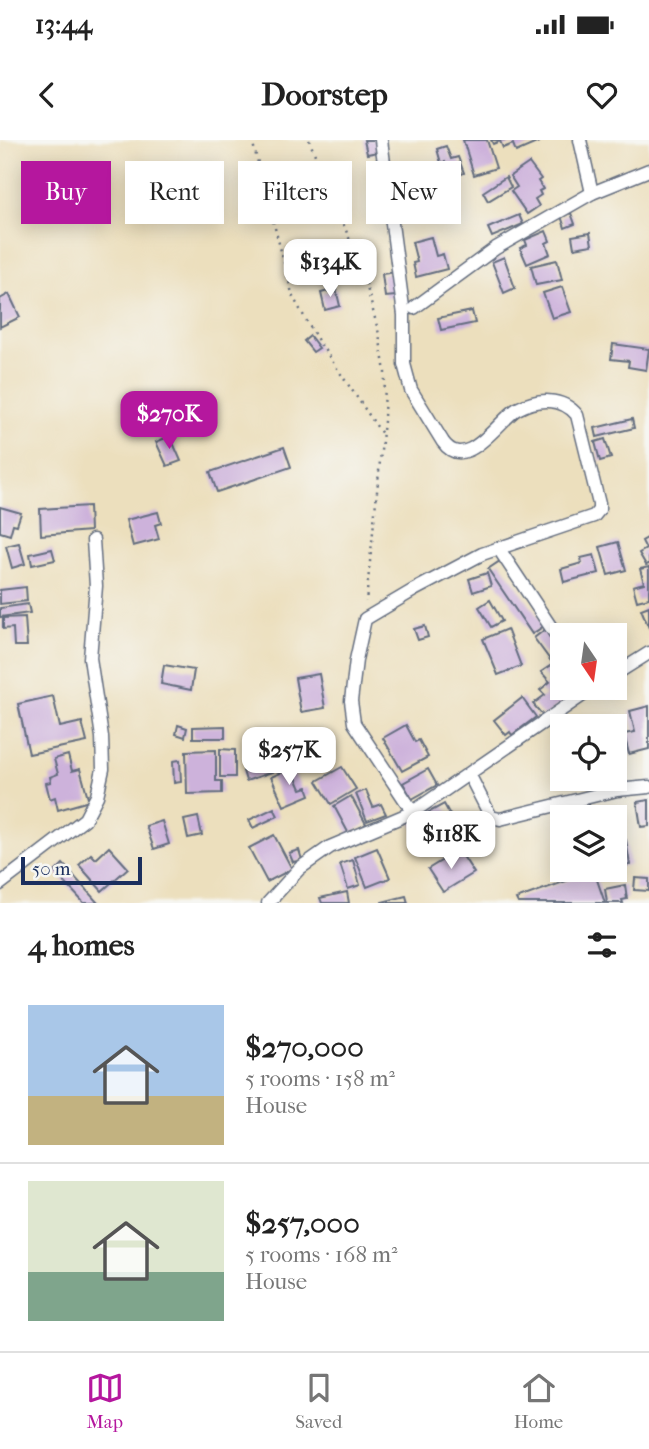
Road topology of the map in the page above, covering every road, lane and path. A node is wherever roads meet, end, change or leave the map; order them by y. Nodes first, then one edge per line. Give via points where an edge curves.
1 (253, 140) edge
2 (309, 140) edge
3 (382, 140) edge
4 (580, 140) edge
5 (649, 170) edge
6 (592, 193) junction
7 (414, 308) dead end
8 (382, 434) junction
9 (93, 540) dead end
10 (499, 549) junction
11 (365, 619) junction
12 (550, 625) edge
13 (649, 653) edge
14 (627, 667) edge
15 (575, 700) edge
16 (469, 774) junction
17 (649, 787) edge
18 (413, 812) junction
19 (0, 884) edge
20 (268, 903) edge

1 - 8 path via 293,297
2 - 8 path via 363,272 379,334 385,372
3 - 10 street via 404,314 404,364 411,390 448,450 468,449 486,440 518,409 541,402 559,401 577,415 598,510 586,519
4 - 6 street
5 - 6 street
6 - 7 street via 496,248
8 - 11 path
9 - 19 street via 96,586 90,658 103,737 97,796 85,819
10 - 11 street
10 - 12 street
11 - 18 street via 351,701 354,723
13 - 14 street
15 - 16 street
16 - 17 street via 491,817 500,819
16 - 18 street
18 - 20 street via 330,847 300,868

